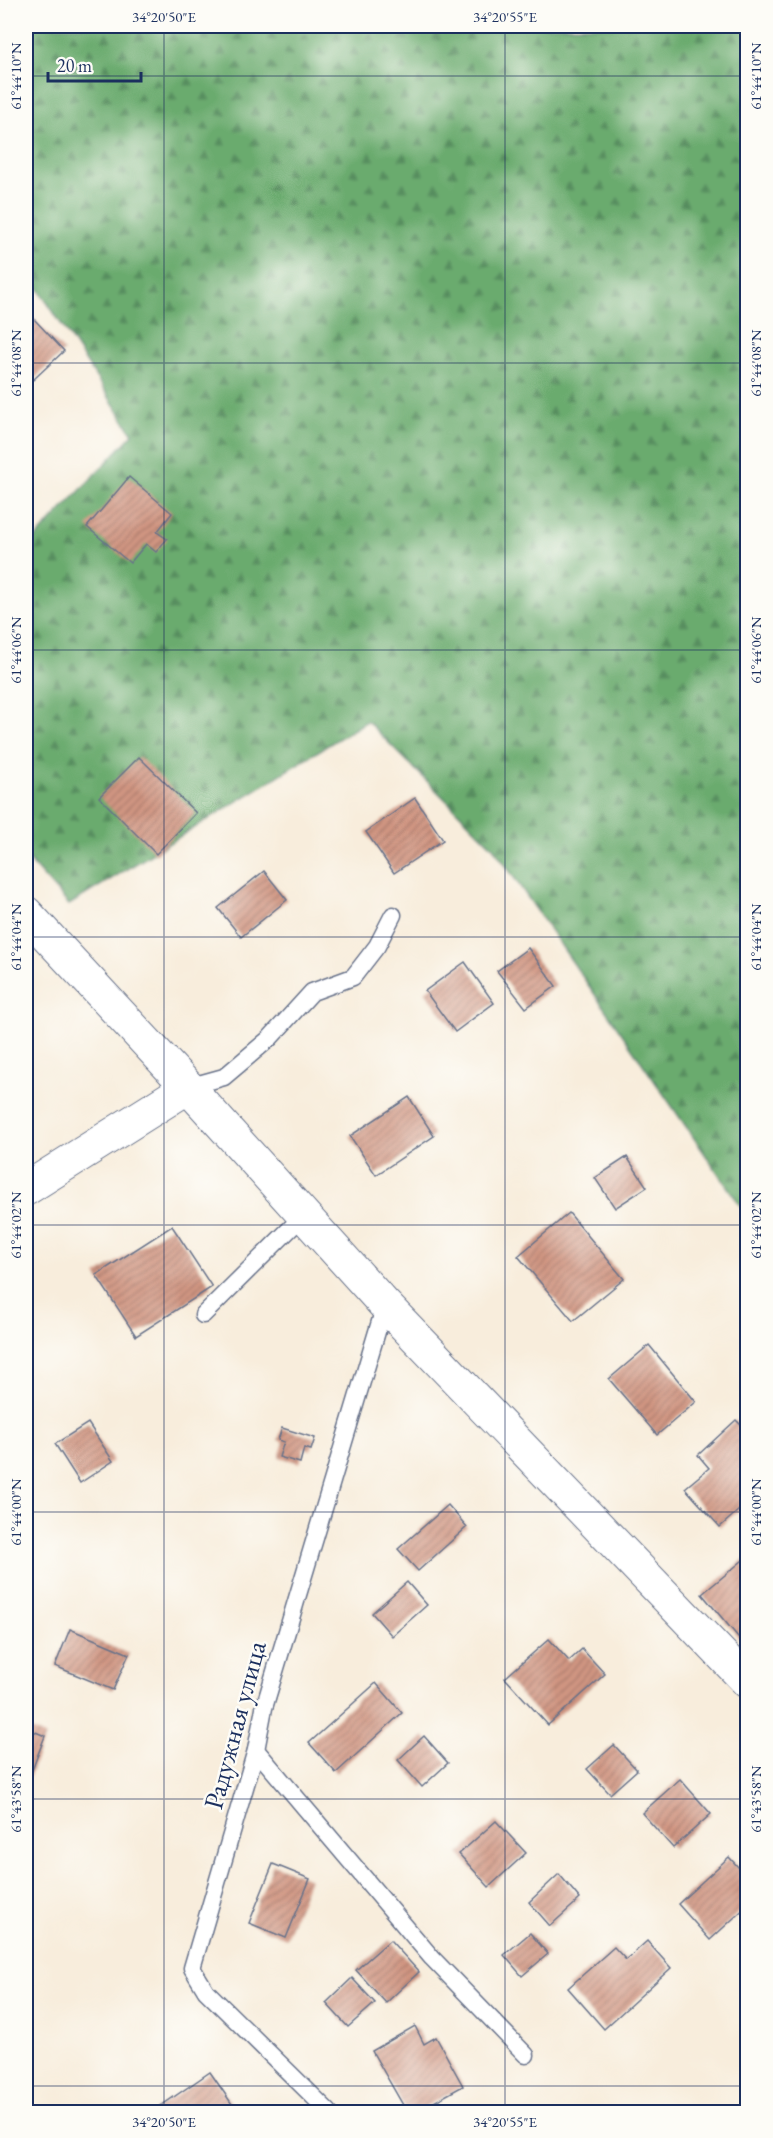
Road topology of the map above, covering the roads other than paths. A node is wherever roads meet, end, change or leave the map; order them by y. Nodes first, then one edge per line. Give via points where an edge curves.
1 (26, 913) edge
2 (393, 915) dead end
3 (188, 1087) junction
4 (26, 1189) edge
5 (304, 1215) junction
6 (385, 1305) junction
7 (203, 1315) dead end
8 (747, 1682) edge
9 (256, 1750) junction
10 (526, 2055) dead end
11 (329, 2112) edge

1 - 3 street
2 - 3 lane via 353,977 312,992 270,1038 224,1077
3 - 4 street
3 - 5 street
5 - 6 street
5 - 7 lane
6 - 8 street
6 - 9 lane, Радужная улица via 264,1708
9 - 10 lane via 432,1958
9 - 11 lane, Радужная улица via 192,1968 206,1991

